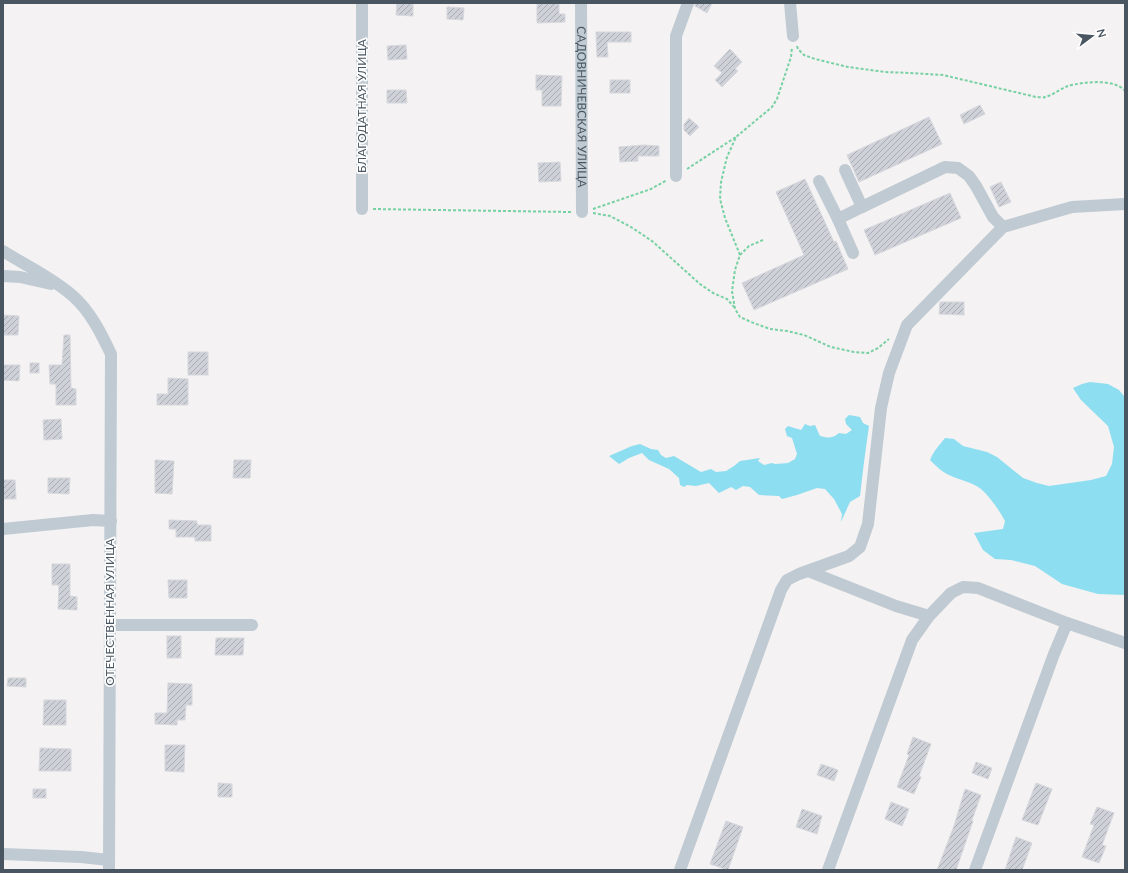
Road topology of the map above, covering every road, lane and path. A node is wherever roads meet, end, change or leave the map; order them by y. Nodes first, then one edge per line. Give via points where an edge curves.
1 (362, 3) edge
2 (581, 3) edge
3 (688, 3) edge
4 (790, 3) edge
5 (793, 36) junction
6 (1125, 91) edge
7 (736, 137) junction
8 (845, 170) dead end
9 (676, 176) junction
10 (820, 181) dead end
11 (1125, 204) edge
12 (862, 207) junction
13 (362, 209) joint
14 (582, 212) junction
15 (838, 219) junction
16 (1003, 227) junction
17 (762, 240) dead end
18 (3, 251) edge
19 (853, 253) dead end
20 (740, 254) junction
21 (3, 276) edge
22 (60, 286) junction
23 (735, 308) junction
24 (889, 339) dead end
25 (110, 521) junction
26 (3, 529) edge
27 (808, 571) junction
28 (929, 616) junction
29 (1067, 623) junction
30 (110, 625) junction
31 (252, 626) dead end
32 (1125, 643) edge
33 (3, 854) edge
34 (109, 865) edge
35 (680, 870) edge
36 (828, 870) edge
37 (975, 870) edge

1 - 13 street, БЛАГОДАТНАЯ УЛИЦА
2 - 14 street, САДОВНИЧЕВСКАЯ УЛИЦА
3 - 9 street via 676,36
4 - 5 street
5 - 6 path via 798,49 804,55 848,67 943,75 1036,97 1045,97 1057,90 1090,82 1110,83
5 - 7 path via 791,57 777,99 772,107
7 - 9 path
7 - 20 path via 727,157 720,199
8 - 12 street
9 - 14 path via 651,189
10 - 15 street
11 - 16 street via 1072,207
12 - 15 street
12 - 16 street via 946,168 958,168 969,176 993,217
13 - 14 path
14 - 23 path via 610,216 631,227 652,241 700,284 727,299
15 - 19 street
16 - 27 street via 907,325 889,373 881,408 868,524 860,547 849,556
17 - 20 path
18 - 22 street
20 - 23 path via 732,291
21 - 22 street
22 - 25 street, ОТЕЧЕСТВЕННАЯ УЛИЦА via 74,296 91,316 111,354
23 - 24 path via 740,317 751,322 770,329 804,335 831,347 854,352 868,353
25 - 26 street via 93,520
25 - 30 street, ОТЕЧЕСТВЕННАЯ УЛИЦА
27 - 28 street via 896,606
27 - 35 street via 787,580 781,590
28 - 29 street via 951,593 963,587 978,588
28 - 36 street via 912,640
29 - 32 street
29 - 37 street
30 - 31 street
30 - 34 street, ОТЕЧЕСТВЕННАЯ УЛИЦА
33 - 34 street via 81,856

